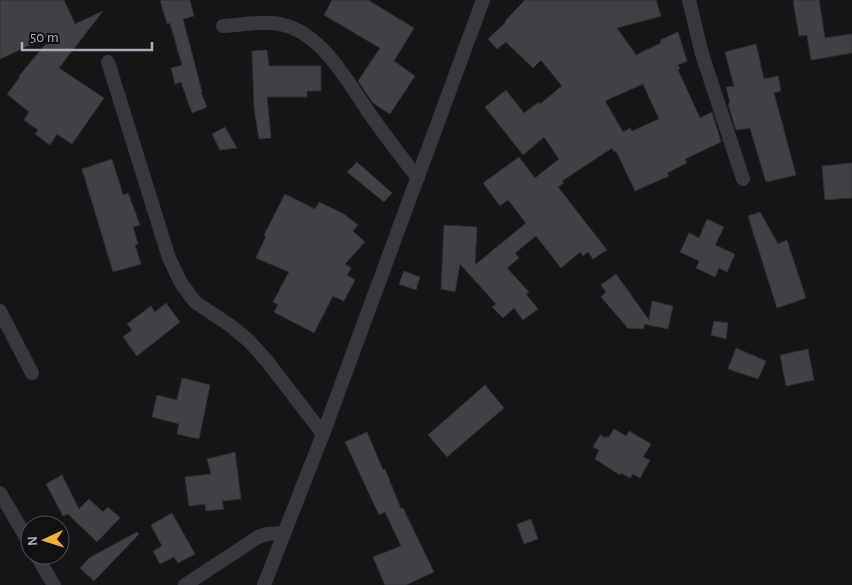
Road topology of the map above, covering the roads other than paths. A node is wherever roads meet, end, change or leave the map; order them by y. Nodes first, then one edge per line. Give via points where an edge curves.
1 (483, 0) edge
2 (689, 0) edge
3 (223, 26) dead end
4 (108, 62) dead end
5 (418, 178) junction
6 (743, 179) dead end
7 (0, 311) edge
8 (32, 373) dead end
9 (323, 434) junction
10 (0, 493) edge
11 (20, 527) edge
12 (284, 533) junction
13 (42, 565) edge
14 (54, 585) edge
15 (185, 585) edge
16 (264, 585) edge

1 - 5 street
2 - 6 street via 702,54
3 - 5 street via 284,25 315,42
4 - 9 street via 169,258 181,283 195,302 249,341
5 - 9 street
7 - 8 street
9 - 12 street
10 - 11 street
12 - 15 street via 258,537
12 - 16 street
13 - 14 street

